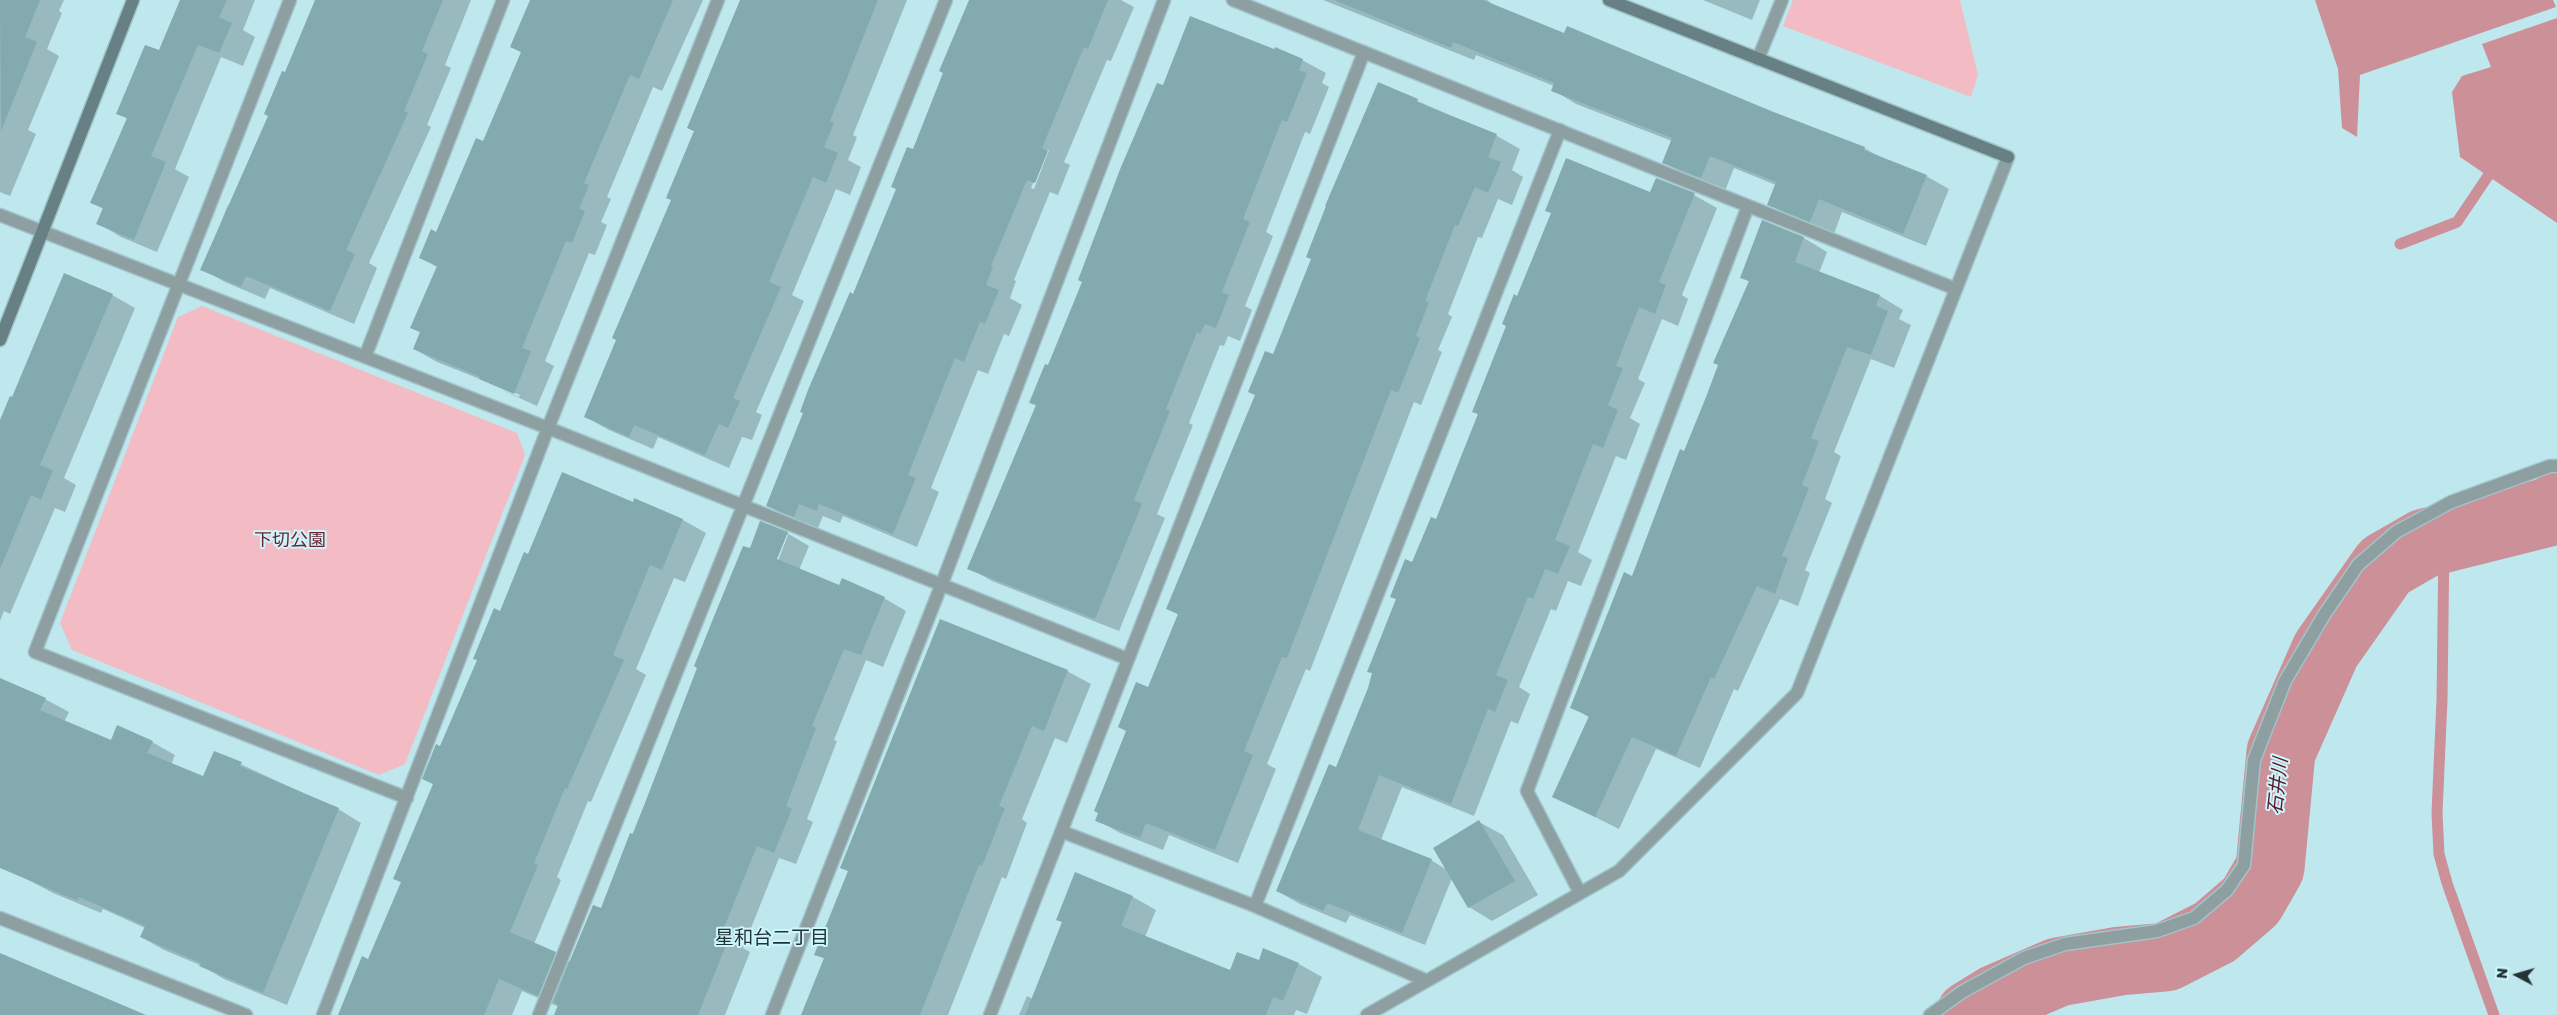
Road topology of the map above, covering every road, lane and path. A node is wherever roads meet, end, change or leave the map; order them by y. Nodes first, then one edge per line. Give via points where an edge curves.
1 (133, 0) edge
2 (290, 0) edge
3 (503, 0) edge
4 (718, 0) edge
5 (946, 0) edge
6 (1164, 0) edge
7 (1233, 0) edge
8 (1609, 0) edge
9 (1782, 0) edge
10 (1364, 52) junction
11 (1758, 59) junction
12 (1560, 130) junction
13 (1748, 206) junction
14 (0, 215) edge
15 (42, 232) junction
16 (178, 285) junction
17 (1956, 289) junction
18 (0, 340) edge
19 (365, 357) junction
20 (548, 428) junction
21 (2557, 466) edge
22 (743, 507) junction
23 (941, 586) junction
24 (1128, 659) junction
25 (407, 798) junction
26 (1063, 832) junction
27 (1580, 893) junction
28 (1255, 906) junction
29 (0, 918) edge
30 (1425, 980) junction
31 (246, 1015) edge
32 (323, 1015) edge
33 (539, 1015) edge
34 (772, 1015) edge
35 (990, 1015) edge
36 (1367, 1015) edge
37 (1930, 1015) edge

1 - 15 street
2 - 16 street
3 - 19 street
4 - 20 street
5 - 22 street
6 - 23 street
7 - 10 street
8 - 11 street
9 - 11 street
10 - 12 street
10 - 24 street
11 - 17 street via 2008,158
12 - 13 street
12 - 28 street
13 - 17 street
13 - 27 street via 1527,791
14 - 15 street
15 - 16 street
15 - 18 street
16 - 19 street
16 - 25 street via 35,652
17 - 27 street via 1797,693 1619,871
19 - 20 street
20 - 22 street
20 - 25 street
21 - 37 street via 2451,502 2396,532 2358,565 2286,680 2254,760 2244,865 2227,890 2194,918 2158,931 2065,944 2024,958 1962,992
22 - 23 street
22 - 33 street
23 - 24 street
23 - 34 street
24 - 26 street
25 - 32 street
26 - 28 street
26 - 35 street
27 - 30 street
28 - 30 street
29 - 31 street
30 - 36 street

